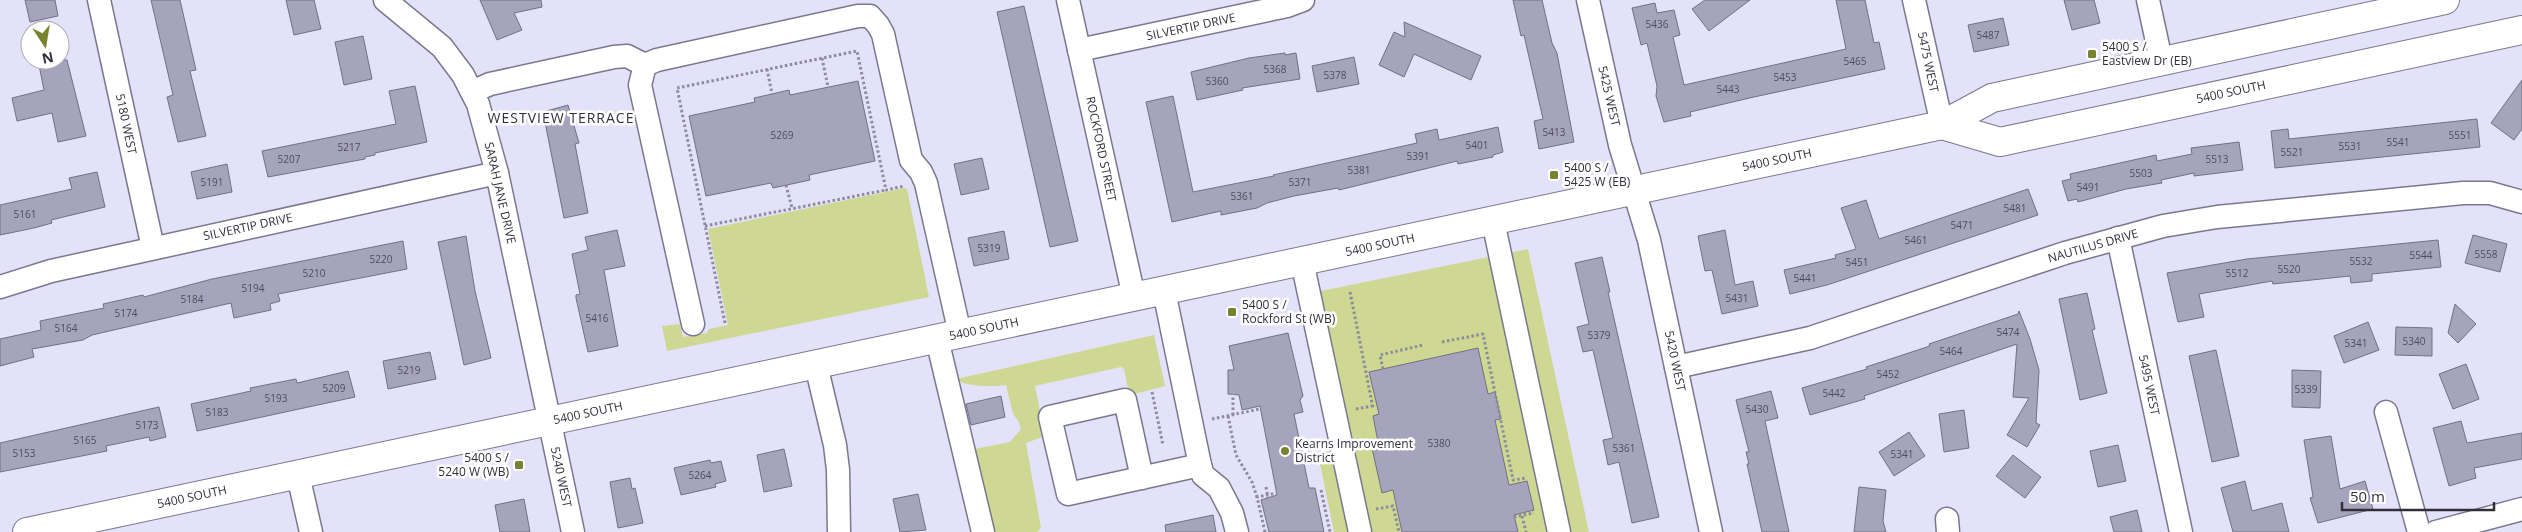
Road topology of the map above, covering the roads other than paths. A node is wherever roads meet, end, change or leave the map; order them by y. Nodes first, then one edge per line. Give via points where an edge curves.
1 (100, 0) edge
2 (385, 0) edge
3 (1068, 0) edge
4 (1303, 0) edge
5 (1588, 0) edge
6 (1914, 0) edge
7 (2148, 0) edge
8 (2445, 0) edge
9 (409, 8) edge
10 (2522, 30) edge
11 (1079, 50) junction
12 (2161, 60) junction
13 (645, 66) junction
14 (472, 92) junction
15 (1942, 125) junction
16 (497, 173) junction
17 (1634, 191) junction
18 (2522, 202) edge
19 (1493, 221) junction
20 (2118, 238) junction
21 (153, 248) junction
22 (1302, 261) junction
23 (0, 286) edge
24 (1164, 291) junction
25 (1134, 297) junction
26 (693, 324) dead end
27 (949, 337) junction
28 (816, 365) junction
29 (1676, 367) junction
30 (2386, 412) dead end
31 (549, 421) junction
32 (1200, 465) junction
33 (298, 475) junction
34 (1142, 478) junction
35 (2522, 509) edge
36 (70, 528) edge
37 (27, 532) edge
38 (311, 532) edge
39 (573, 532) edge
40 (838, 532) edge
41 (982, 532) edge
42 (1237, 532) edge
43 (1360, 532) edge
44 (1559, 532) edge
45 (1711, 532) edge
46 (2181, 532) edge
47 (2419, 532) edge
48 (2436, 532) edge

1 - 21 street, 5180 WEST
2 - 9 street, SARAH JANE DRIVE
3 - 11 street, ROCKFORD STREET
4 - 11 street, SILVERTIP DRIVE
5 - 17 street, 5425 WEST via 1620,145
6 - 15 street, 5475 WEST
7 - 12 street
8 - 12 main road, 5400 SOUTH
9 - 14 street, SARAH JANE DRIVE via 442,47
10 - 15 main road, 5400 SOUTH via 2000,142
11 - 25 street, ROCKFORD STREET
12 - 15 main road, 5400 SOUTH via 1992,98
13 - 14 street via 627,56 614,57 490,84
13 - 26 street via 640,85
13 - 27 street via 657,60 870,16 883,34 911,160 926,184
14 - 16 street, SARAH JANE DRIVE
15 - 17 main road, 5400 SOUTH
16 - 21 street, SILVERTIP DRIVE
16 - 31 street, SARAH JANE DRIVE
17 - 19 main road, 5400 SOUTH
17 - 29 street, 5420 WEST via 1649,240
18 - 20 street, NAUTILUS DRIVE via 2490,193 2463,193 2217,217
19 - 22 main road, 5400 SOUTH
19 - 44 street
20 - 29 street, NAUTILUS DRIVE via 1810,338
20 - 46 street, 5495 WEST
21 - 23 street, SILVERTIP DRIVE
22 - 24 main road, 5400 SOUTH
22 - 43 street
24 - 25 main road, 5400 SOUTH
24 - 32 street
25 - 27 main road, 5400 SOUTH
27 - 28 main road, 5400 SOUTH
27 - 41 street
28 - 31 main road, 5400 SOUTH
28 - 40 street via 835,445
29 - 45 street, 5420 WEST
30 - 47 street
31 - 33 main road, 5400 SOUTH
31 - 39 street, 5240 WEST
32 - 34 street
32 - 42 street via 1203,475 1219,488 1232,513
33 - 36 main road, 5400 SOUTH
33 - 38 street
34 - 34 street via 1068,494 1050,417 1125,400
35 - 48 street
36 - 37 main road, 5400 SOUTH

